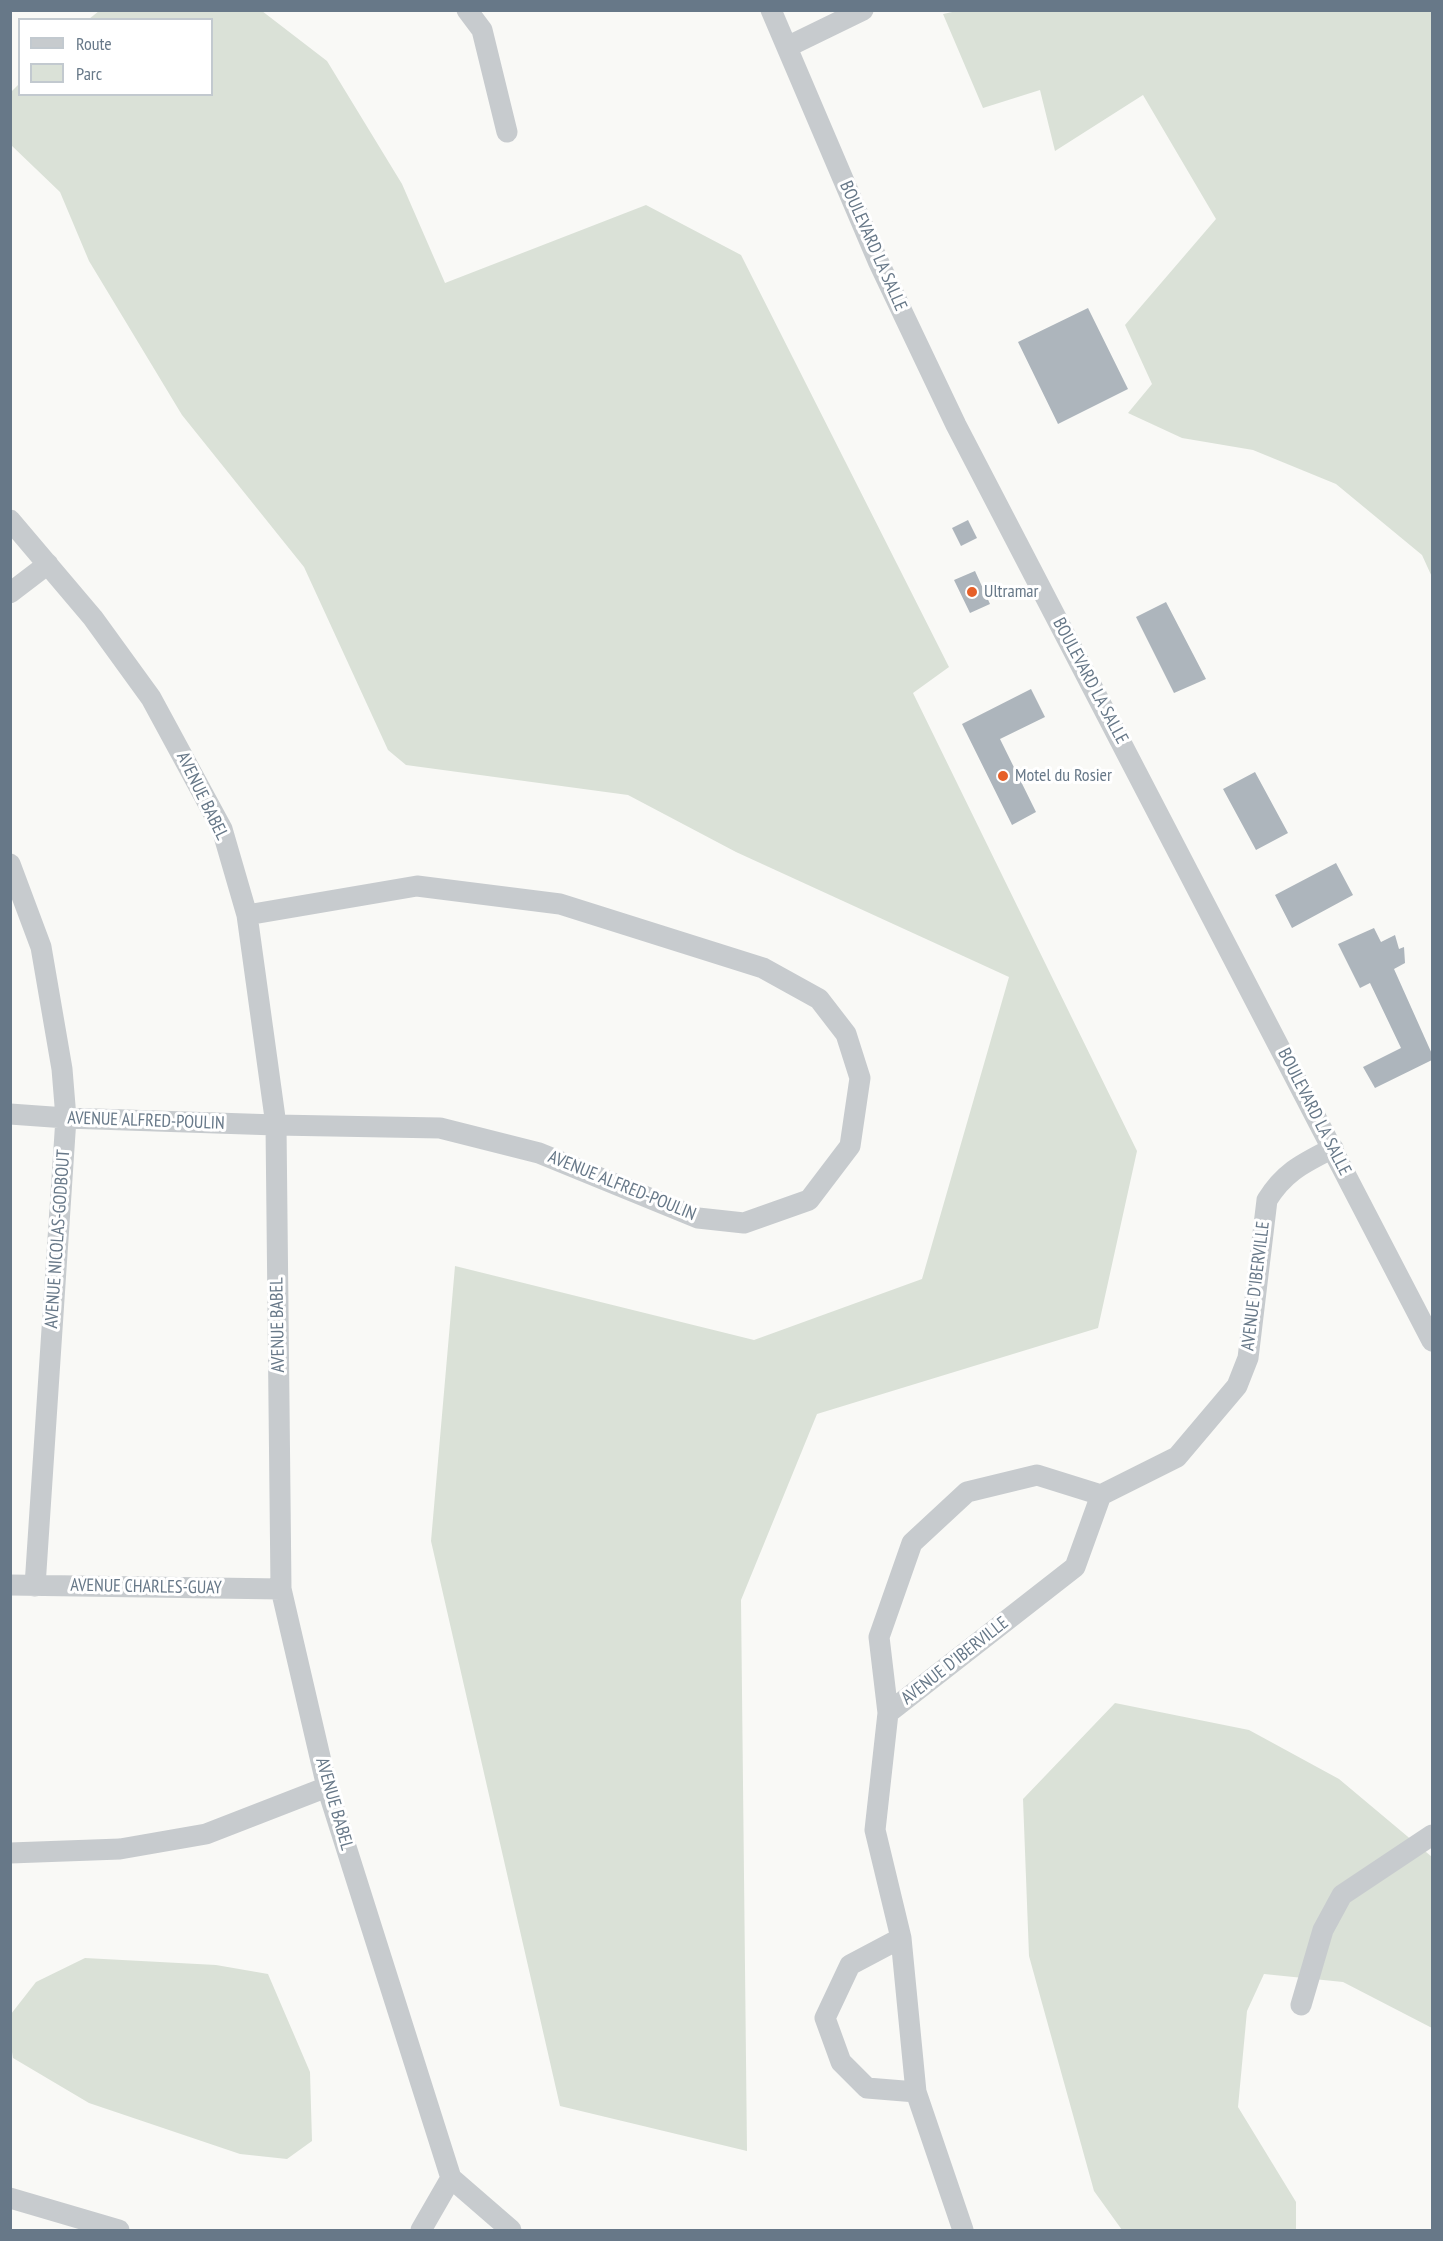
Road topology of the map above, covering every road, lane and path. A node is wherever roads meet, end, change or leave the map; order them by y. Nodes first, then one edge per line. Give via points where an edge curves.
1 (467, 10) edge
2 (771, 10) edge
3 (863, 10) edge
4 (787, 47) junction
5 (507, 132) dead end
6 (10, 519) edge
7 (48, 564) junction
8 (10, 593) edge
9 (10, 864) edge
10 (247, 915) junction
11 (10, 1114) edge
12 (66, 1118) junction
13 (276, 1125) junction
14 (1333, 1148) junction
15 (1432, 1341) edge
16 (1101, 1495) junction
17 (10, 1585) edge
18 (35, 1586) junction
19 (280, 1589) junction
20 (888, 1713) junction
21 (327, 1787) junction
22 (1432, 1835) edge
23 (10, 1853) edge
24 (901, 1938) junction
25 (1301, 2005) dead end
26 (916, 2091) junction
27 (450, 2178) junction
28 (10, 2198) edge
29 (119, 2230) edge
30 (421, 2230) edge
31 (511, 2230) edge
32 (963, 2230) edge

1 - 5 street via 482,30
2 - 4 street, BOULEVARD LA SALLE
3 - 4 street
4 - 14 street, BOULEVARD LA SALLE via 878,261 956,425
6 - 7 street, AVENUE BABEL
7 - 8 street
7 - 10 street, AVENUE BABEL via 151,698 222,829
9 - 12 street, AVENUE NICOLAS-GODBOUT via 41,947
10 - 13 street, AVENUE BABEL
10 - 13 street, AVENUE ALFRED-POULIN via 417,886 560,904 764,968 819,999 846,1034 860,1078 850,1146 808,1200 744,1223 698,1218 539,1153 440,1128
11 - 12 street, AVENUE ALFRED-POULIN
12 - 13 street, AVENUE ALFRED-POULIN
12 - 18 street, AVENUE NICOLAS-GODBOUT
13 - 19 street, AVENUE BABEL
14 - 15 street, BOULEVARD LA SALLE
14 - 16 street, AVENUE D'IBERVILLE via 1278,1182 1267,1200 1248,1358 1237,1386 1177,1456
16 - 20 street, AVENUE D'IBERVILLE via 1075,1567
16 - 20 street, AVENUE D'IBERVILLE via 1037,1475 968,1492 912,1543 879,1637
17 - 18 street, AVENUE CHARLES-GUAY
18 - 19 street, AVENUE CHARLES-GUAY
19 - 21 street, AVENUE BABEL
20 - 24 street, AVENUE D'IBERVILLE via 875,1830
21 - 23 street via 206,1834 120,1849
21 - 27 street, AVENUE BABEL
22 - 25 street via 1342,1895 1323,1930
24 - 26 street, AVENUE D'IBERVILLE
24 - 26 street via 850,1965 825,2018 841,2062 867,2088
26 - 32 street, AVENUE D'IBERVILLE
27 - 30 street
27 - 31 street
28 - 29 street

